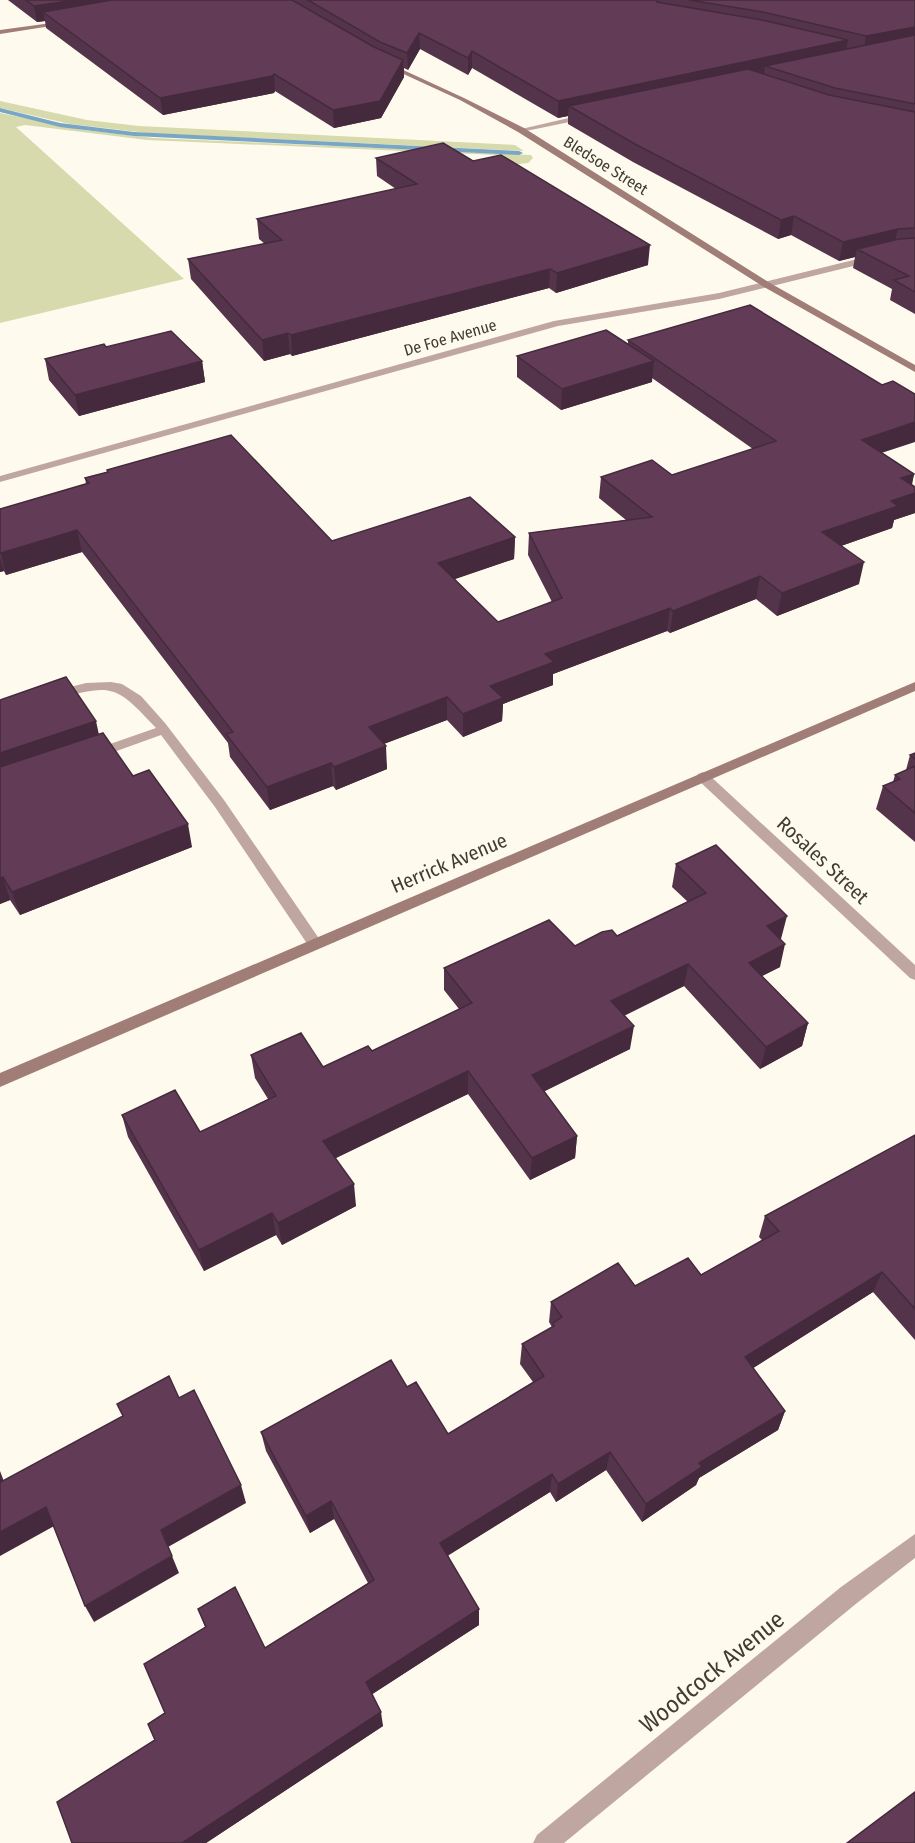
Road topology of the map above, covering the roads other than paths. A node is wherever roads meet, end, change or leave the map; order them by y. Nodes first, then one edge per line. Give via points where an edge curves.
1 (69, 21) edge
2 (0, 32) edge
3 (378, 61) edge
4 (595, 114) edge
5 (521, 130) junction
6 (915, 252) edge
7 (767, 285) junction
8 (915, 369) edge
9 (0, 479) edge
10 (915, 686) edge
11 (43, 699) edge
12 (164, 730) junction
13 (87, 757) edge
14 (703, 777) junction
15 (315, 944) junction
16 (915, 974) edge
17 (0, 1080) edge
18 (915, 1545) edge
19 (545, 1843) edge

1 - 2 street
3 - 5 street, Bledsoe Street
4 - 5 street
5 - 7 street, Bledsoe Street
6 - 7 street, De Foe Avenue via 894,253
7 - 8 street, Bledsoe Street
7 - 9 street, De Foe Avenue via 557,323
10 - 14 street, Herrick Avenue
11 - 12 street via 75,688 117,687 134,696
12 - 13 street
12 - 15 street
14 - 15 street, Herrick Avenue
14 - 16 street, Rosales Street
15 - 17 street, Herrick Avenue
18 - 19 street, Woodcock Avenue

